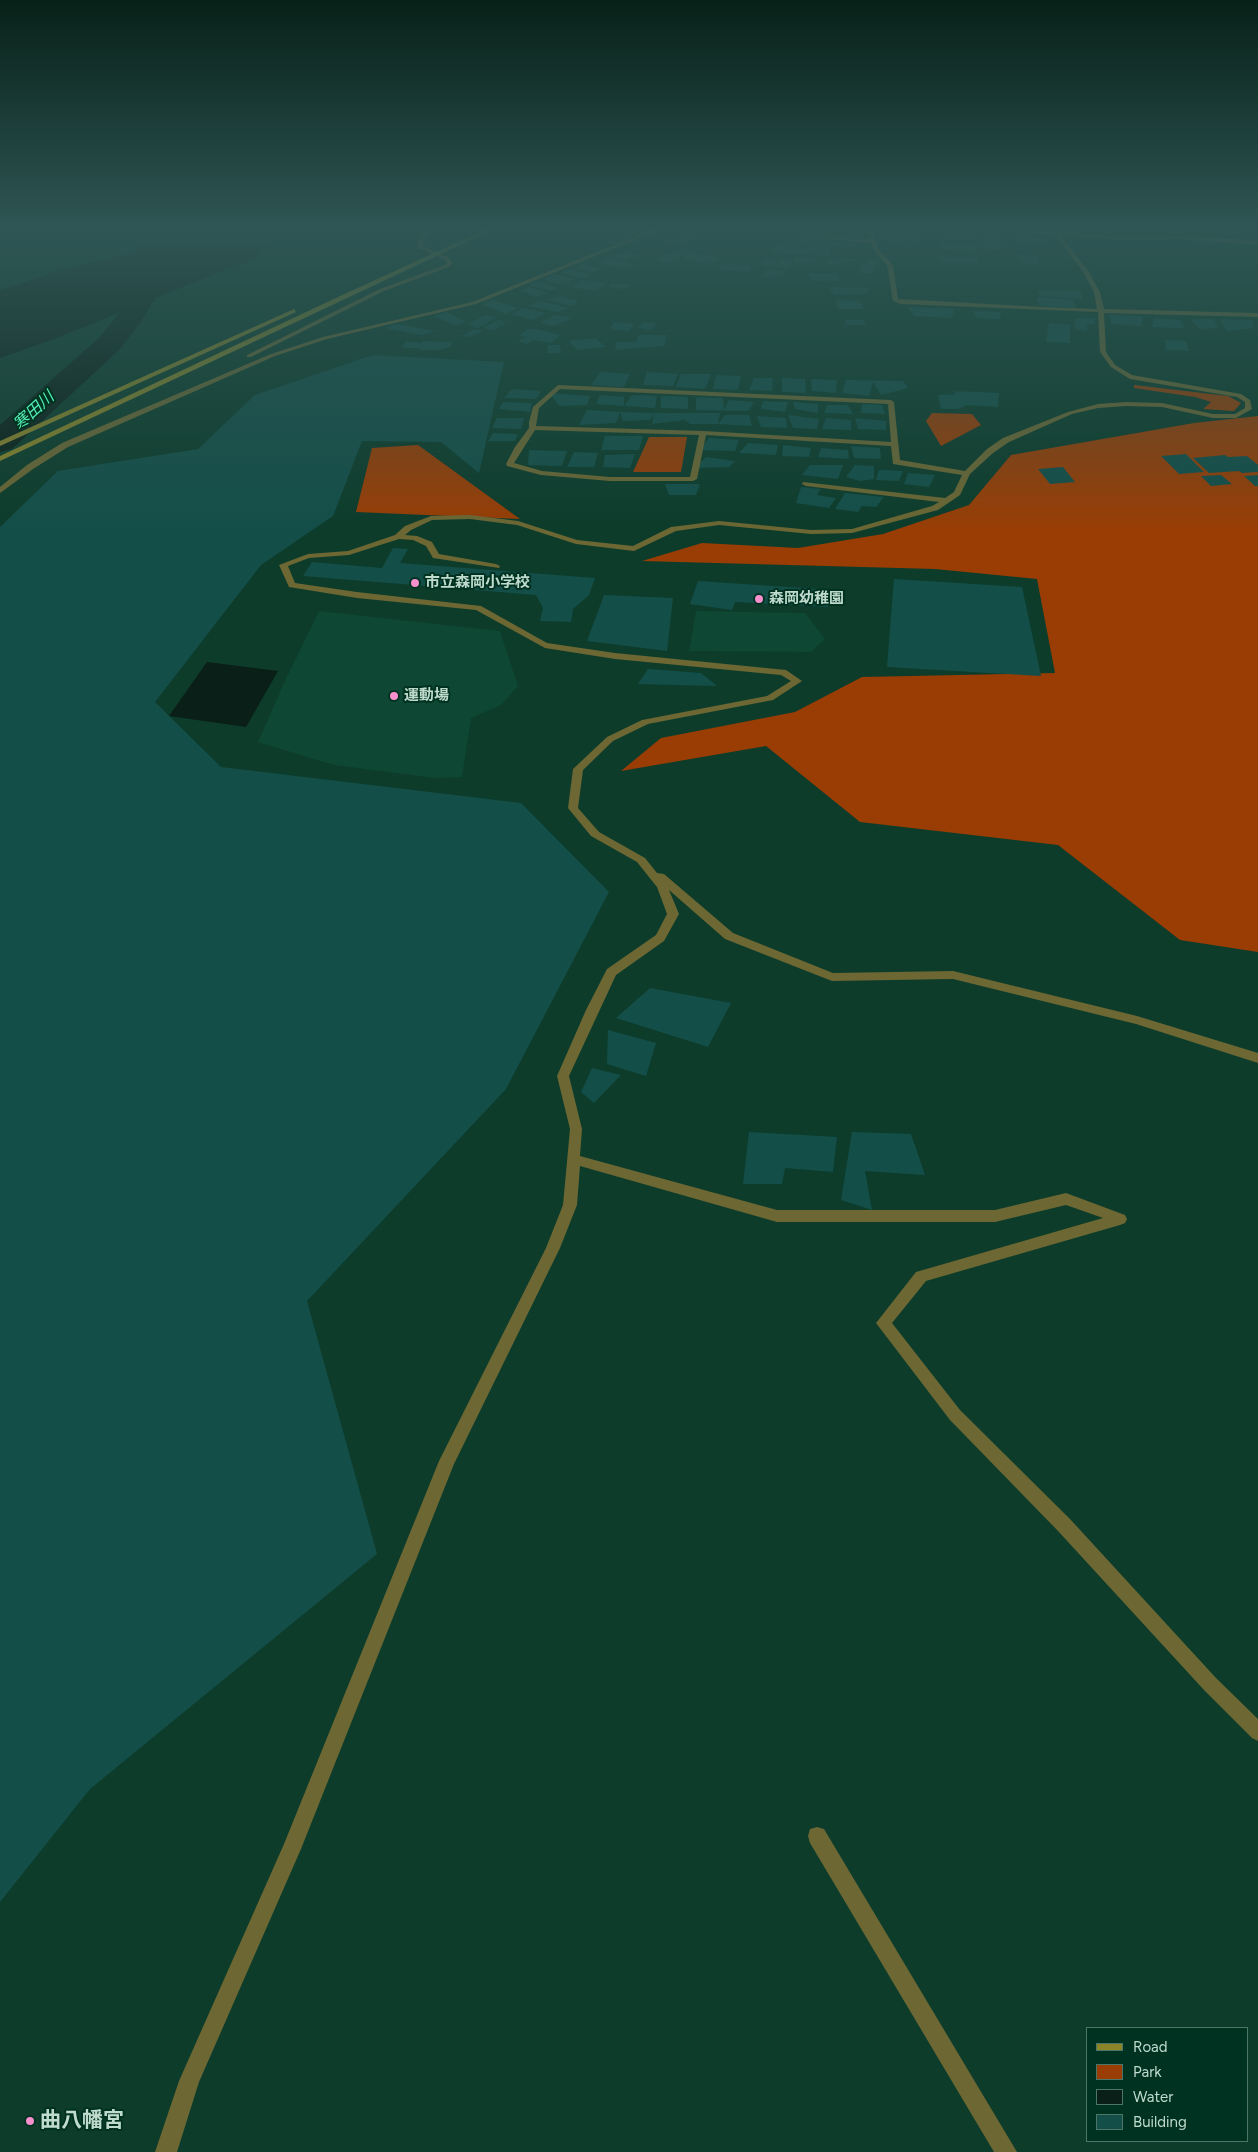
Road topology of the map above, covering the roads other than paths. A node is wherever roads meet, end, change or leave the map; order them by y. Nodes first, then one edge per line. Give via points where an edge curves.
1 (250, 330) edge
2 (273, 330) edge
3 (300, 330) edge
4 (357, 330) edge
5 (1102, 330) edge
6 (244, 358) dead end
7 (166, 393) dead end
8 (533, 428) junction
9 (99, 429) junction
10 (702, 433) junction
11 (0, 444) edge
12 (894, 444) junction
13 (0, 459) edge
14 (967, 473) junction
15 (806, 484) dead end
16 (0, 491) edge
17 (946, 500) junction
18 (398, 537) junction
19 (496, 566) dead end
20 (641, 860) junction
21 (1258, 1058) edge
22 (574, 1159) junction
23 (1258, 1732) edge
24 (817, 1836) dead end
25 (166, 2152) edge
26 (1006, 2152) edge

1 - 11 street
2 - 13 street
3 - 6 street
4 - 9 street via 273,355
5 - 14 street via 1103,352 1113,366 1130,377 1239,395 1248,401 1249,408 1236,416 1213,416 1162,405 1098,406 1070,413 1006,440
7 - 9 street
8 - 10 street
8 - 10 street via 510,464 541,472 610,479 693,479
8 - 12 street via 536,407 558,386 892,402
9 - 16 street via 45,456
10 - 12 street
12 - 14 street via 896,462
14 - 17 street via 957,493
15 - 17 street
17 - 18 street via 935,508 852,531 811,532 719,523 674,529 634,549 576,542 518,523 470,517 431,518 408,528
18 - 19 street via 414,538 429,544 436,556
18 - 20 street via 349,553 308,556 283,565 292,585 478,608 545,644 615,656 784,672 797,681 770,698 645,722 610,739 578,769 573,808 595,834
20 - 21 street via 729,936 832,977 954,975 1137,1020
20 - 22 street via 662,886 673,914 660,938 610,972 563,1076 576,1129
22 - 23 street via 777,1216 995,1216 1066,1199 1120,1219 921,1276 883,1323 955,1415 1064,1525
22 - 25 street via 570,1205 553,1248 448,1461 291,1850 190,2081
24 - 26 street

